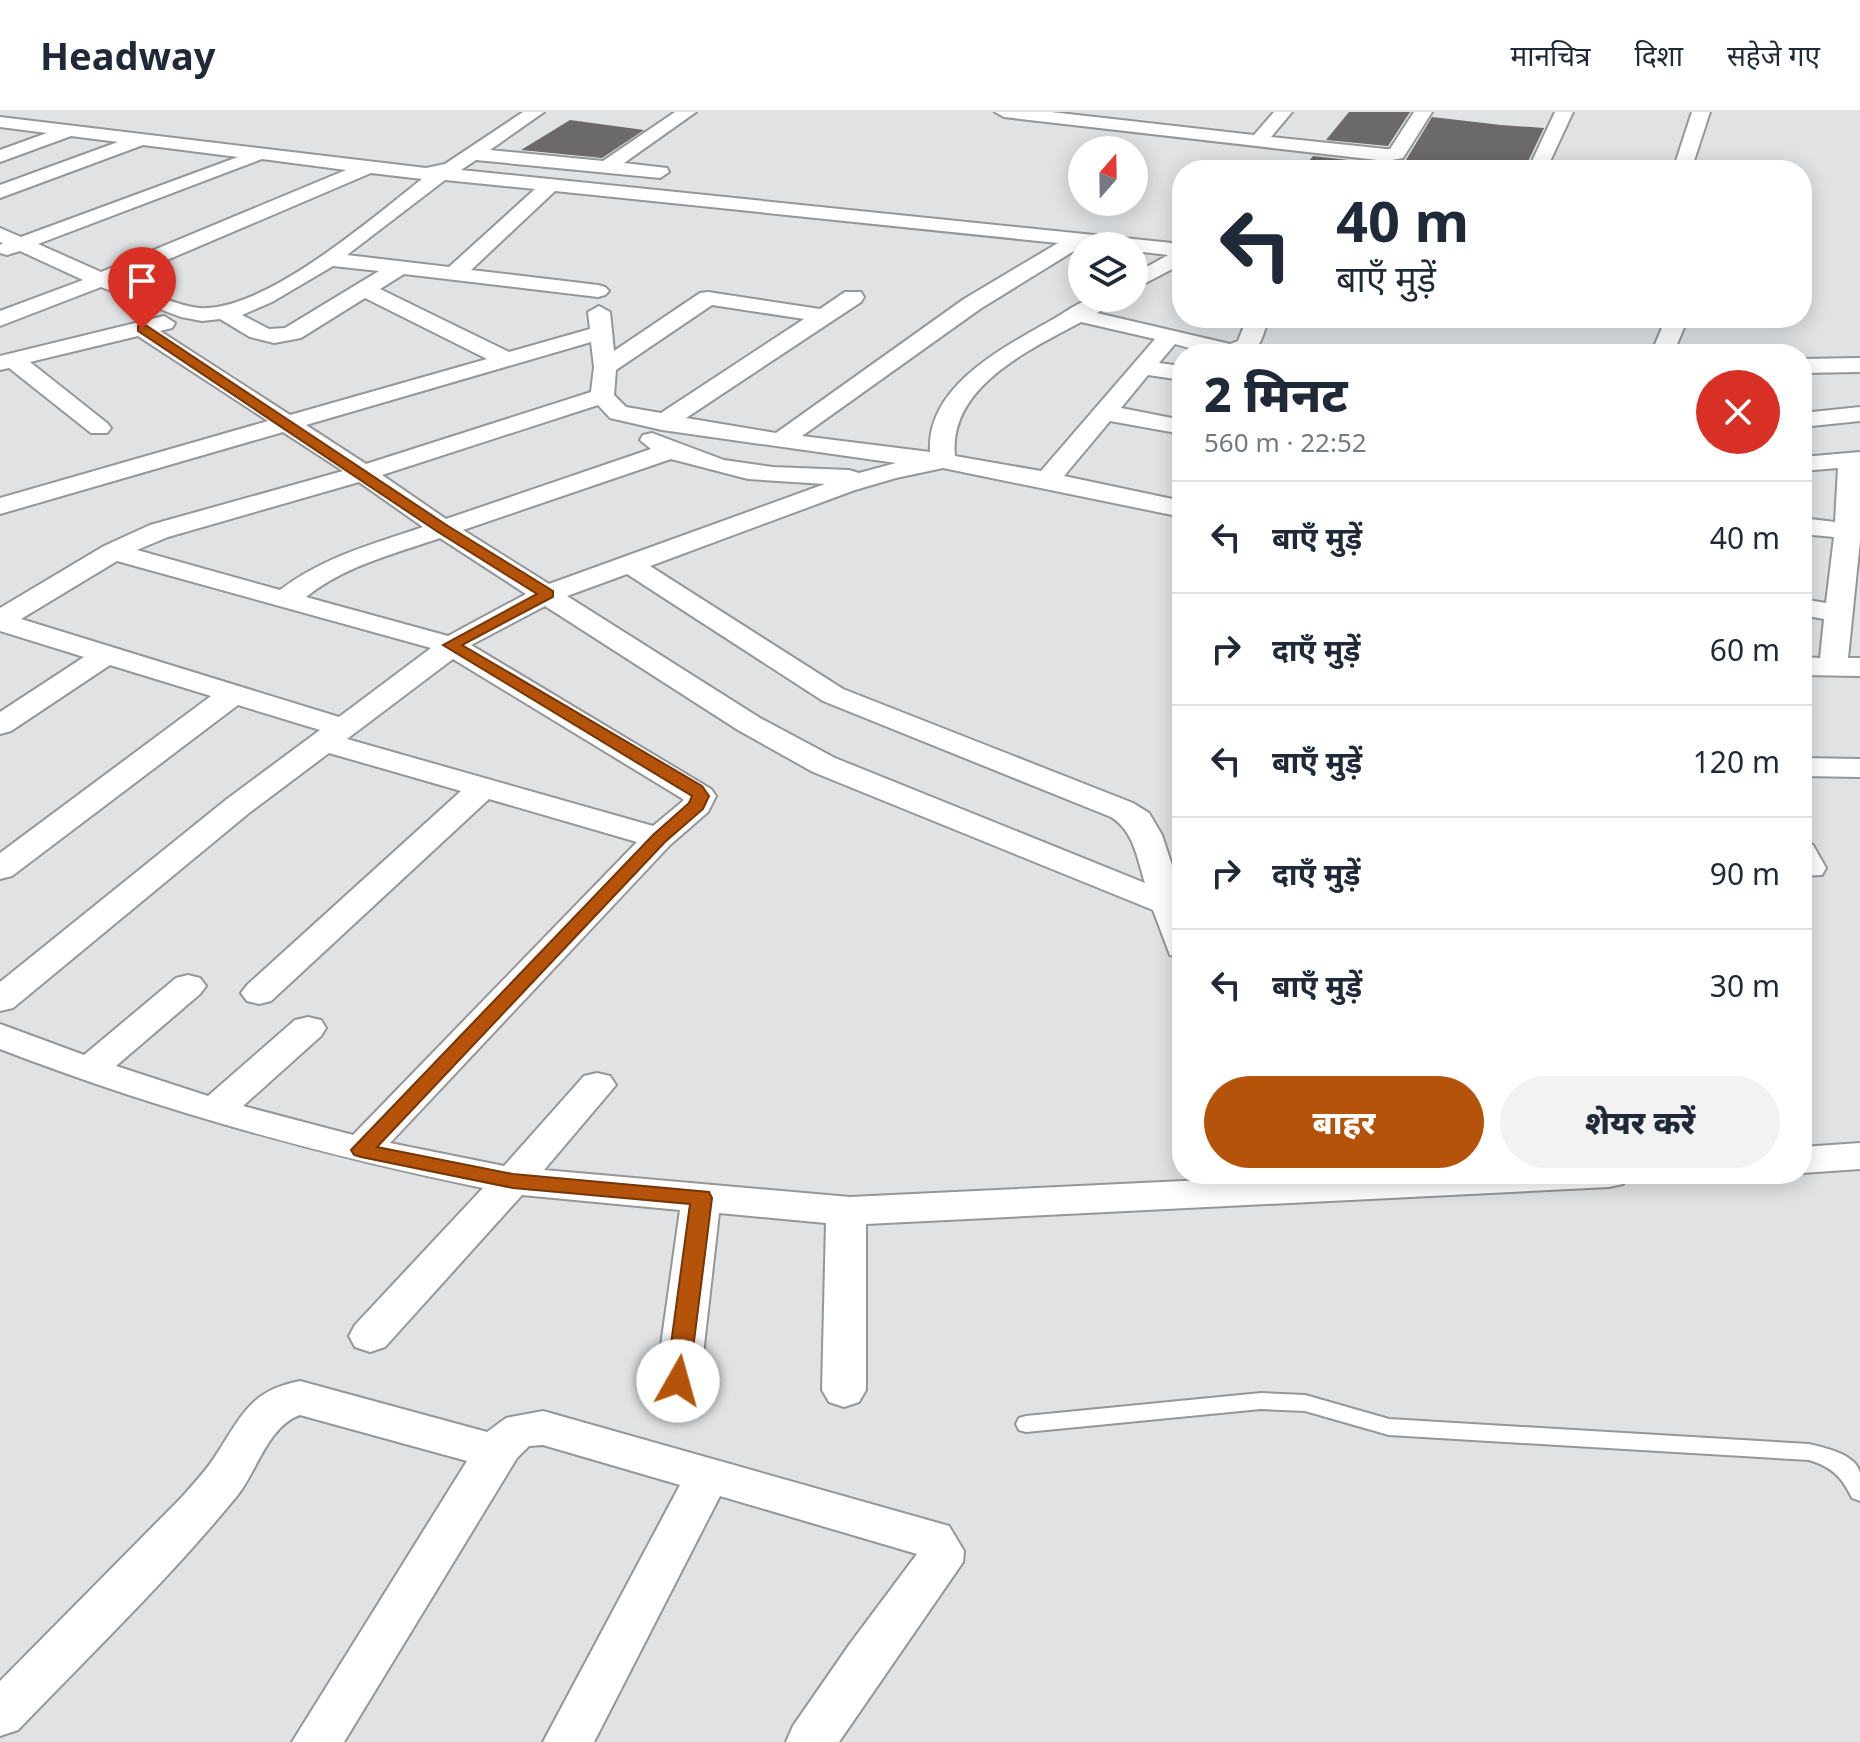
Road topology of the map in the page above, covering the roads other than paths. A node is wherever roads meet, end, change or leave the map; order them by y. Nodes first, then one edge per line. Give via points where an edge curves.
1 (535, 112) edge
2 (687, 112) edge
3 (1004, 112) edge
4 (1165, 112) edge
5 (1283, 112) edge
6 (1423, 112) edge
7 (1564, 112) edge
8 (1701, 112) edge
9 (0, 122) edge
10 (1149, 129) junction
11 (71, 130) junction
12 (141, 140) junction
13 (1258, 141) junction
14 (261, 154) junction
15 (472, 154) junction
16 (0, 156) edge
17 (1542, 160) edge
18 (1685, 160) edge
19 (367, 167) junction
20 (606, 167) junction
21 (660, 172) dead end
22 (438, 173) junction
23 (549, 186) junction
24 (0, 192) edge
25 (0, 234) edge
26 (1068, 239) edge
27 (1068, 246) edge
28 (10, 247) edge
29 (1148, 248) edge
30 (1172, 251) edge
31 (1172, 258) edge
32 (329, 259) junction
33 (399, 268) junction
34 (455, 273) junction
35 (1148, 274) edge
36 (99, 281) junction
37 (365, 290) junction
38 (853, 297) dead end
39 (599, 312) junction
40 (1084, 312) edge
41 (226, 314) junction
42 (195, 315) junction
43 (1079, 315) junction
44 (824, 316) junction
45 (0, 319) edge
46 (142, 329) junction
47 (1169, 337) junction
48 (1198, 344) edge
49 (505, 359) junction
50 (6, 361) edge
51 (1860, 365) edge
52 (1812, 366) edge
53 (605, 367) junction
54 (1144, 368) junction
55 (1172, 372) edge
56 (610, 404) junction
57 (1107, 413) junction
58 (1860, 414) edge
59 (1812, 419) edge
60 (283, 422) junction
61 (662, 423) junction
62 (1172, 425) edge
63 (99, 428) dead end
64 (780, 441) junction
65 (670, 451) junction
66 (1856, 459) edge
67 (943, 461) junction
68 (1812, 463) edge
69 (363, 473) junction
70 (869, 477) junction
71 (1047, 480) junction
72 (0, 506) edge
73 (1172, 507) edge
74 (1812, 527) edge
75 (443, 529) junction
76 (1848, 531) junction
77 (113, 552) junction
78 (631, 565) junction
79 (1852, 570) edge
80 (548, 594) junction
81 (284, 600) junction
82 (1812, 609) edge
83 (1839, 613) junction
84 (0, 621) edge
85 (451, 645) junction
86 (106, 655) junction
87 (1812, 666) edge
88 (1846, 667) edge
89 (233, 694) junction
90 (0, 725) edge
91 (334, 735) junction
92 (1812, 767) edge
93 (1860, 768) edge
94 (483, 788) junction
95 (659, 838) junction
96 (1168, 858) edge
97 (0, 869) edge
98 (1167, 904) junction
99 (1172, 919) edge
100 (188, 986) dead end
101 (259, 993) dead end
102 (0, 1000) edge
103 (308, 1028) dead end
104 (0, 1036) edge
105 (89, 1070) junction
106 (597, 1085) dead end
107 (214, 1111) junction
108 (361, 1150) junction
109 (1860, 1156) edge
110 (1812, 1159) edge
111 (513, 1181) junction
112 (1246, 1184) edge
113 (701, 1198) junction
114 (846, 1210) junction
115 (370, 1336) dead end
116 (678, 1381) dead end
117 (844, 1390) dead end
118 (1026, 1424) dead end
119 (497, 1452) junction
120 (708, 1475) junction
121 (1860, 1492) edge
122 (0, 1714) edge
123 (317, 1742) edge
124 (568, 1742) edge
125 (811, 1742) edge

1 - 15 street
2 - 20 street
3 - 10 street
4 - 10 street
5 - 13 street
6 - 13 street via 1396,154
7 - 17 street
8 - 18 street
9 - 11 street
10 - 13 street
11 - 12 street
11 - 16 street
12 - 14 street
12 - 24 street
14 - 19 street
14 - 28 street
15 - 20 street
15 - 22 street
19 - 22 street
19 - 36 street
20 - 21 street
22 - 23 street
22 - 32 street
23 - 26 street
23 - 34 street
25 - 28 street
27 - 64 street via 972,304
28 - 36 street
29 - 30 street
31 - 35 street
32 - 33 street
32 - 41 street
33 - 34 street
33 - 37 street
34 - 39 street
36 - 42 street
36 - 45 street
37 - 41 street via 279,338
37 - 49 street
38 - 44 street
39 - 49 street
39 - 53 street
40 - 43 street
41 - 42 street
42 - 46 street
43 - 47 street
43 - 67 street via 968,386 945,421
44 - 53 street via 708,298
44 - 61 street
46 - 50 street
46 - 60 street
47 - 48 street
47 - 54 street
49 - 60 street
50 - 63 street
51 - 52 street
53 - 56 street
54 - 55 street
54 - 57 street
56 - 61 street
56 - 65 street
56 - 69 street
57 - 62 street
57 - 71 street
58 - 59 street
60 - 69 street
60 - 72 street
61 - 64 street
64 - 67 street
65 - 70 street via 754,473
65 - 75 street
66 - 68 street
66 - 76 street
67 - 70 street
67 - 71 street
69 - 75 street
69 - 77 street via 159,531
70 - 78 street
71 - 73 street
74 - 76 street
75 - 80 street
75 - 81 street via 328,570
76 - 79 street
77 - 81 street
77 - 84 street
78 - 80 street
78 - 96 street via 833,695 1122,810 1138,820
79 - 83 street
80 - 85 street
80 - 98 street via 749,724 824,765
81 - 85 street
82 - 83 street
83 - 88 street
84 - 86 street
85 - 91 street
85 - 95 street via 696,790 697,805
86 - 89 street
86 - 90 street
87 - 88 street
89 - 91 street
89 - 97 street
91 - 94 street
91 - 102 street via 238,806
92 - 93 street
94 - 95 street
94 - 101 street
95 - 108 street
96 - 98 street
98 - 99 street
100 - 105 street
103 - 107 street
104 - 105 street
105 - 107 street
106 - 111 street
107 - 108 street
108 - 111 street
109 - 110 street
111 - 113 street
111 - 115 street
112 - 114 street
113 - 114 street
113 - 116 street
114 - 117 street
118 - 121 lane via 1261,1401 1305,1403 1389,1427 1809,1452 1834,1459 1853,1473
119 - 120 street via 512,1433 543,1428
119 - 122 street via 300,1398 279,1403 193,1517
119 - 123 street
120 - 124 street
120 - 125 street via 933,1539 941,1551 940,1562

